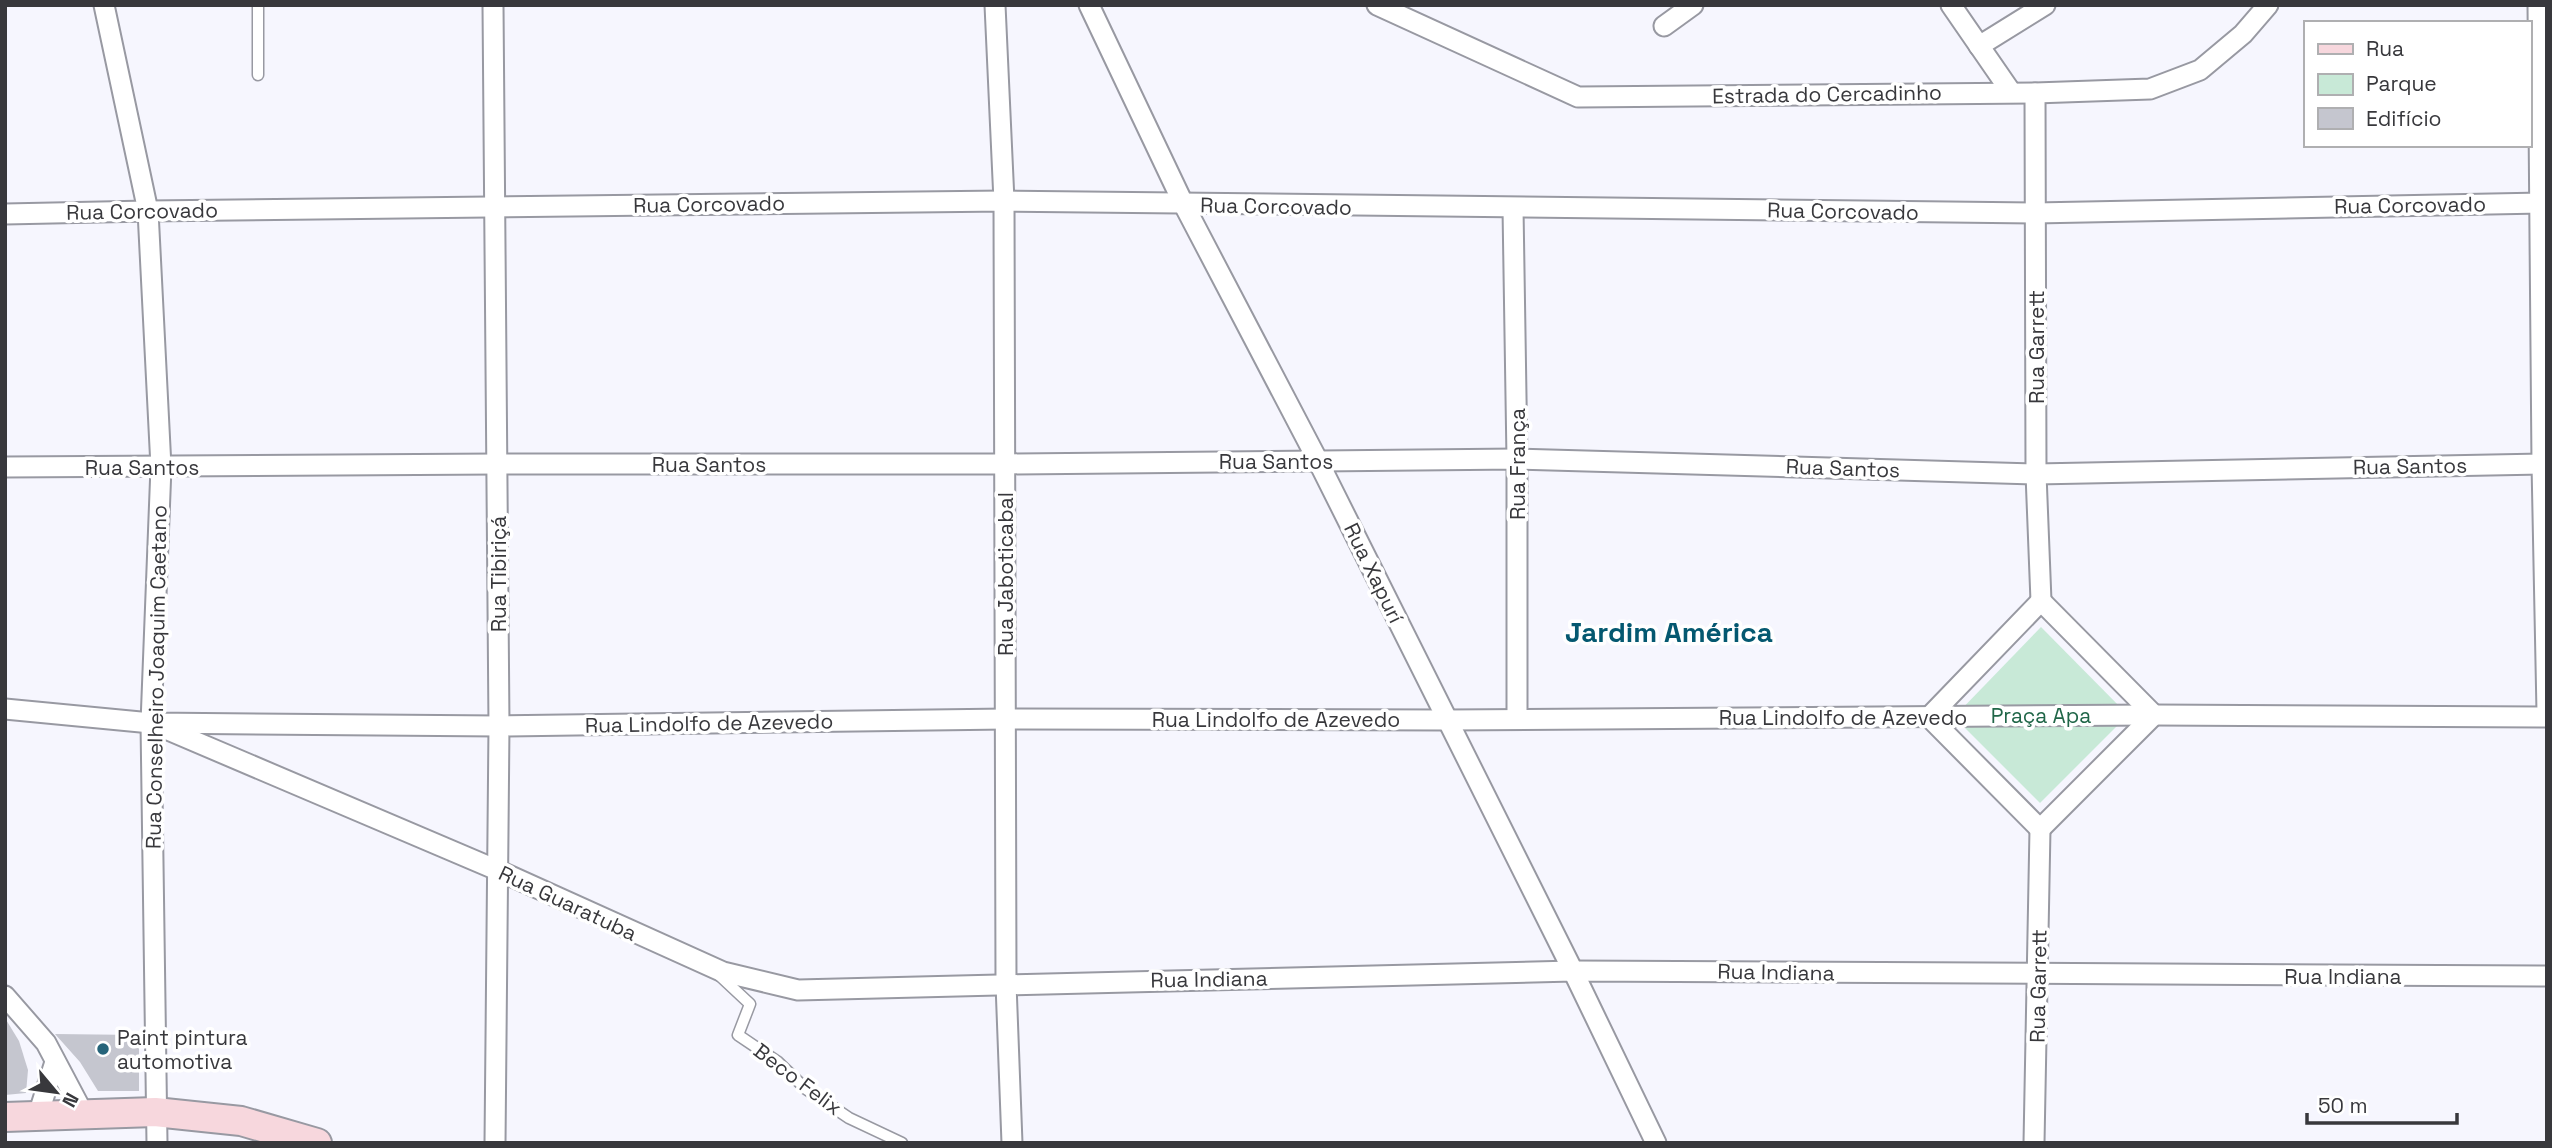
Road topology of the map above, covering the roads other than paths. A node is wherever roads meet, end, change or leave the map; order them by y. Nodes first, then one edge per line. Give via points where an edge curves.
1 (104, 5) edge
2 (258, 5) edge
3 (493, 5) edge
4 (995, 5) edge
5 (1089, 5) edge
6 (1377, 5) edge
7 (1693, 5) edge
8 (1951, 5) edge
9 (2045, 5) edge
10 (2268, 5) edge
11 (2538, 5) edge
12 (1664, 26) dead end
13 (1979, 46) junction
14 (258, 75) dead end
15 (2011, 92) junction
16 (2035, 93) junction
17 (1004, 201) junction
18 (2543, 203) edge
19 (1184, 205) junction
20 (495, 206) junction
21 (1513, 208) junction
22 (148, 211) junction
23 (2035, 213) junction
24 (5, 214) edge
25 (1517, 459) junction
26 (1318, 461) junction
27 (498, 464) junction
28 (1004, 464) junction
29 (2544, 464) edge
30 (5, 467) edge
31 (161, 467) junction
32 (2036, 474) junction
33 (2041, 601) junction
34 (5, 709) edge
35 (2547, 714) edge
36 (2154, 715) junction
37 (1929, 717) junction
38 (1006, 719) junction
39 (1517, 719) junction
40 (1447, 720) junction
41 (151, 723) junction
42 (499, 726) junction
43 (2040, 829) junction
44 (497, 870) junction
45 (708, 965) junction
46 (1573, 971) junction
47 (2038, 975) junction
48 (2547, 976) edge
49 (1006, 984) junction
50 (5, 996) edge
51 (55, 1062) junction
52 (155, 1112) junction
53 (83, 1113) junction
54 (38, 1115) junction
55 (5, 1117) edge
56 (157, 1143) edge
57 (317, 1143) edge
58 (495, 1143) edge
59 (902, 1143) edge
60 (1012, 1143) edge
61 (1656, 1143) edge
62 (2034, 1143) edge

1 - 22 street, Rua Conselheiro Joaquim Caetano
2 - 14 lane
3 - 20 street, Rua Tibiriçá
4 - 17 street, Rua Jaboticabal
5 - 19 street, Rua Xapurí
6 - 15 street, Estrada do Cercadinho via 1578,97
7 - 12 street
8 - 13 street
9 - 13 street
10 - 16 street, Estrada do Cercadinho via 2243,34 2200,70 2150,89
11 - 18 street
13 - 15 street
15 - 16 street, Estrada do Cercadinho
16 - 23 street, Rua Garrett
17 - 19 street, Rua Corcovado
17 - 20 street, Rua Corcovado
17 - 28 street, Rua Jaboticabal
18 - 23 street, Rua Corcovado
18 - 29 street
19 - 21 street, Rua Corcovado
19 - 26 street, Rua Xapurí
20 - 22 street, Rua Corcovado
20 - 27 street, Rua Tibiriçá
21 - 23 street, Rua Corcovado
21 - 25 street, Rua França
22 - 24 street, Rua Corcovado
22 - 31 street, Rua Conselheiro Joaquim Caetano
23 - 32 street, Rua Garrett
25 - 26 street, Rua Santos
25 - 32 street, Rua Santos
25 - 39 street, Rua França
26 - 28 street, Rua Santos
26 - 40 street, Rua Xapurí
27 - 28 street, Rua Santos
27 - 31 street, Rua Santos
27 - 42 street, Rua Tibiriçá
28 - 38 street, Rua Jaboticabal
29 - 32 street, Rua Santos
29 - 35 street
30 - 31 street, Rua Santos
31 - 41 street, Rua Conselheiro Joaquim Caetano
32 - 33 street, Rua Garrett
33 - 36 street
33 - 37 street
34 - 41 street, Rua Lindolfo de Azevedo
35 - 36 street, Rua Lindolfo de Azevedo
36 - 37 street, Rua Lindolfo de Azevedo
36 - 43 street
37 - 39 street, Rua Lindolfo de Azevedo
37 - 43 street
38 - 40 street, Rua Lindolfo de Azevedo
38 - 42 street, Rua Lindolfo de Azevedo
38 - 49 street, Rua Jaboticabal
39 - 40 street, Rua Lindolfo de Azevedo
40 - 46 street, Rua Xapurí
41 - 42 street, Rua Lindolfo de Azevedo
41 - 44 street, Rua Guaratuba
41 - 52 street, Rua Conselheiro Joaquim Caetano
42 - 44 street, Rua Tibiriçá
43 - 47 street, Rua Garrett
44 - 45 street, Rua Guaratuba
44 - 58 street, Rua Tibiriçá
45 - 49 street, Rua Guaratuba via 798,990
45 - 59 lane, Beco Felix via 750,1004 738,1035 849,1118
46 - 47 street, Rua Indiana
46 - 49 street, Rua Indiana
46 - 61 street, Rua Xapurí
47 - 48 street, Rua Indiana
47 - 62 street, Rua Garrett
49 - 60 street, Rua Jaboticabal
50 - 51 street via 46,1043
51 - 53 street
51 - 54 street
52 - 53 main road
52 - 56 street, Rua Conselheiro Joaquim Caetano
52 - 57 main road via 241,1121
53 - 54 main road
54 - 55 main road

